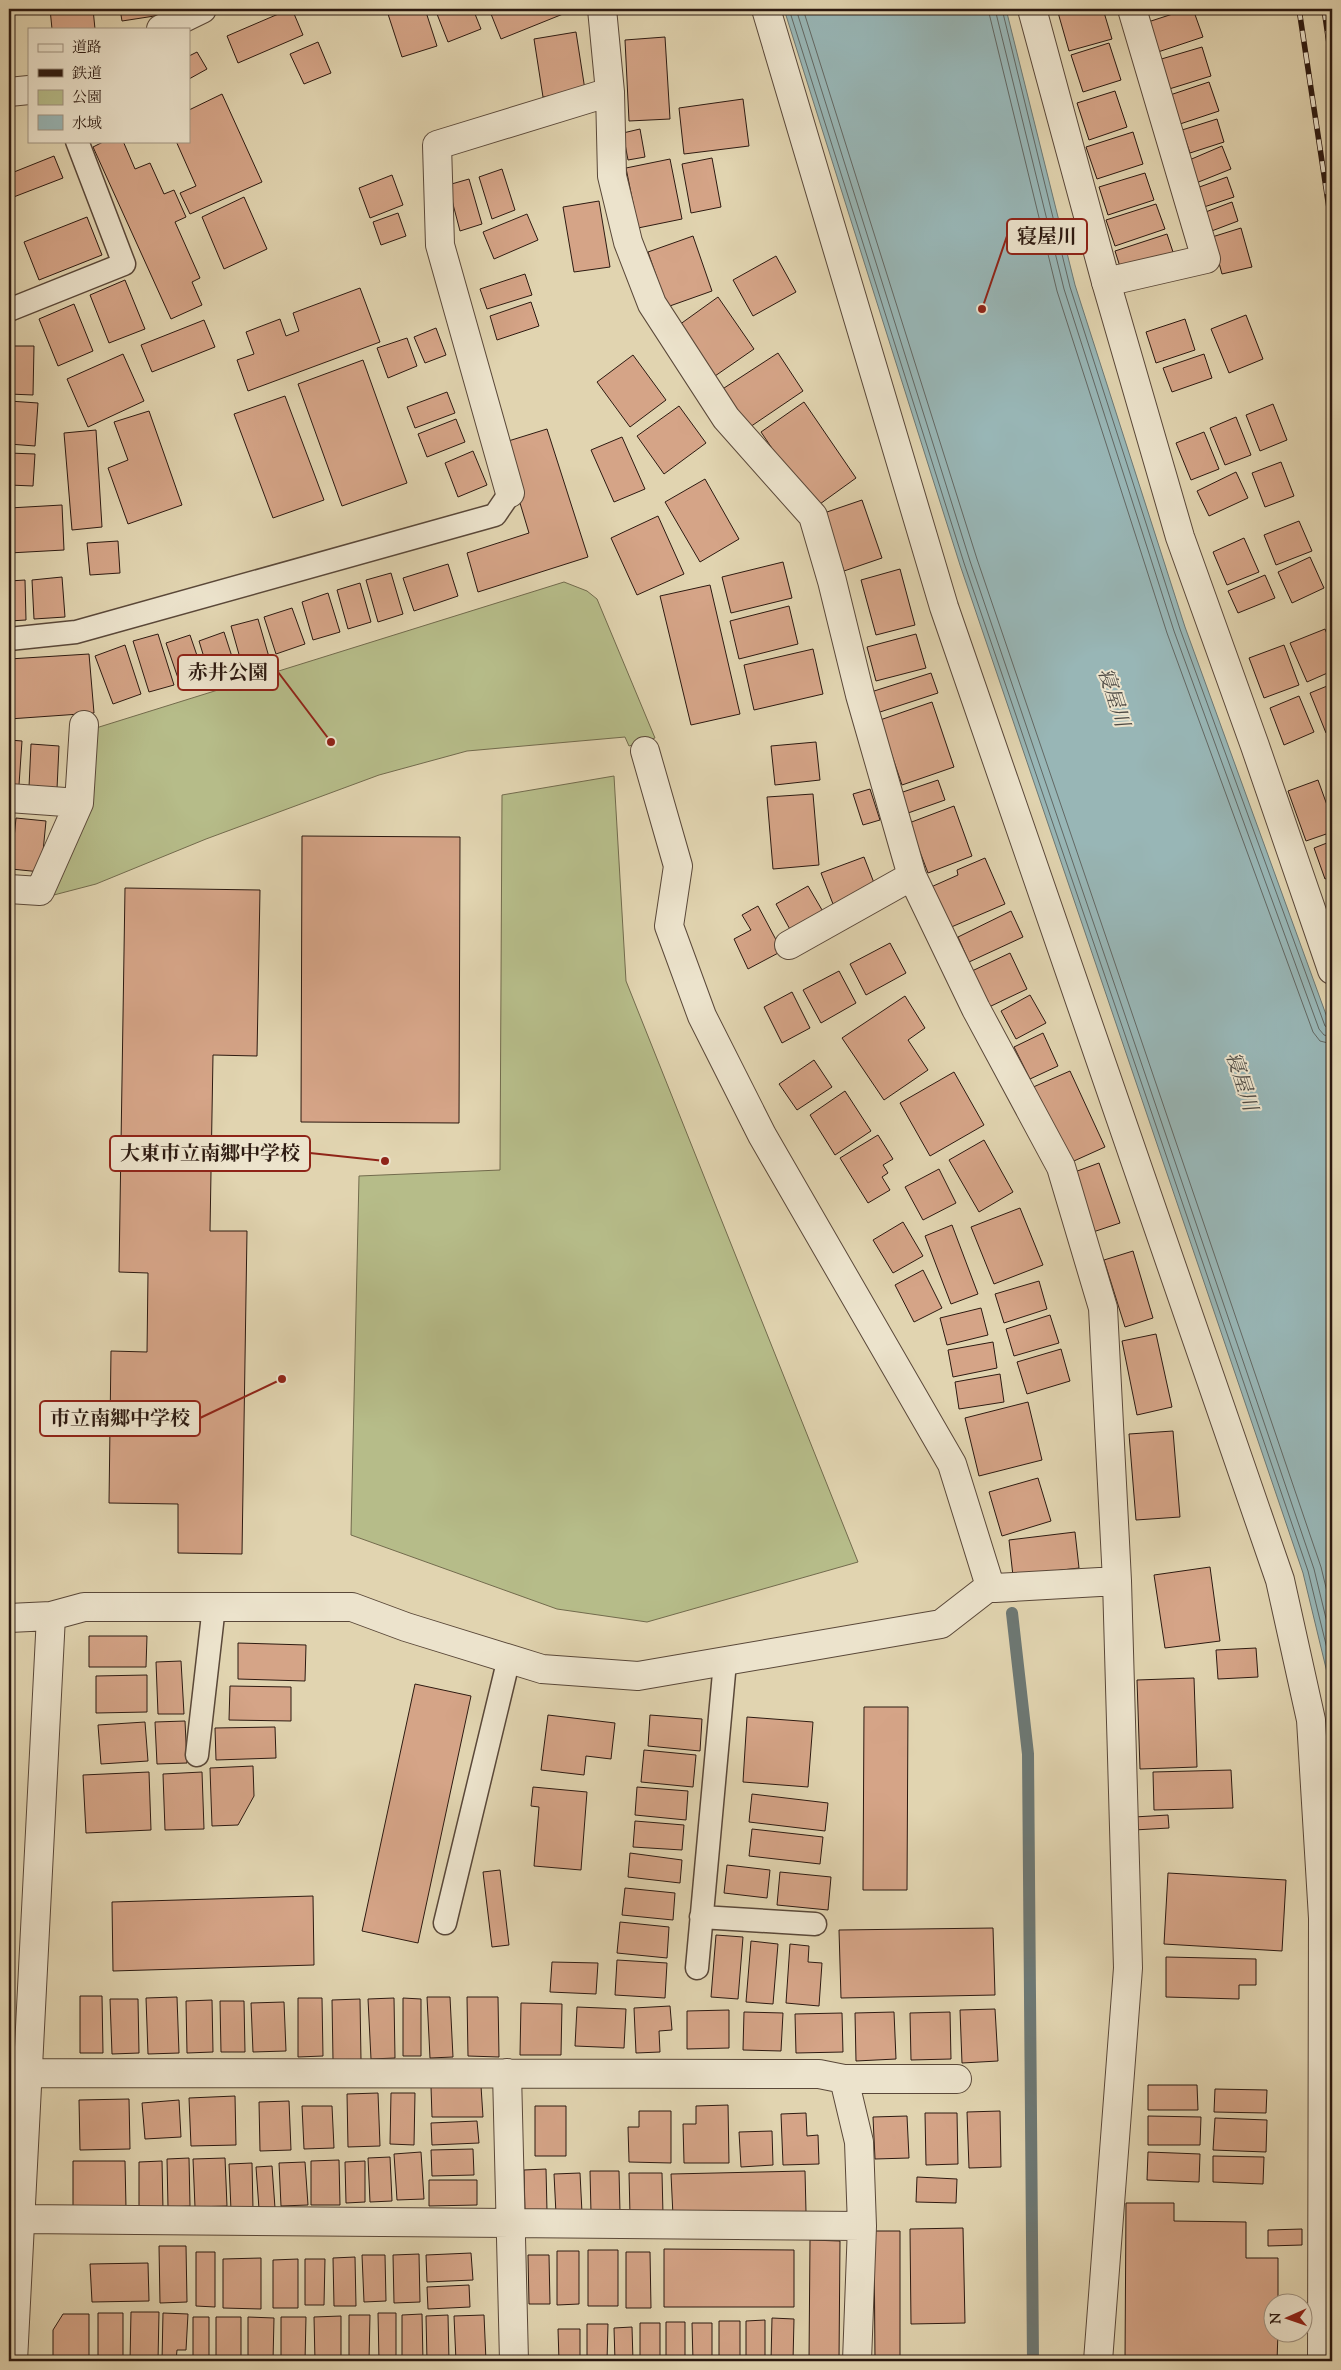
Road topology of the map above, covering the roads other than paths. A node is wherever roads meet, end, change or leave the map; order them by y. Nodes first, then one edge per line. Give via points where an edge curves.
1 (202, 9) edge
2 (602, 9) edge
3 (766, 9) edge
4 (1032, 9) edge
5 (1132, 9) edge
6 (162, 28) edge
7 (28, 90) edge
8 (9, 92) edge
9 (610, 92) junction
10 (77, 142) edge
11 (1106, 282) junction
12 (9, 310) edge
13 (510, 493) joint
14 (9, 639) edge
15 (84, 725) dead end
16 (646, 751) dead end
17 (9, 798) edge
18 (79, 804) junction
19 (912, 876) junction
20 (9, 889) edge
21 (789, 945) dead end
22 (1332, 970) edge
23 (1117, 1581) junction
24 (990, 1586) junction
25 (214, 1606) junction
26 (51, 1616) junction
27 (9, 1618) edge
28 (509, 1658) junction
29 (726, 1662) junction
30 (197, 1755) dead end
31 (701, 1917) junction
32 (445, 1923) dead end
33 (816, 1924) dead end
34 (697, 1968) dead end
35 (507, 2072) junction
36 (28, 2073) junction
37 (844, 2079) junction
38 (957, 2079) dead end
39 (19, 2219) junction
40 (511, 2223) junction
41 (862, 2226) junction
42 (13, 2361) edge
43 (514, 2361) edge
44 (857, 2361) edge
45 (1098, 2361) edge
46 (1322, 2361) edge

1 - 6 street
2 - 9 street
3 - 46 street via 944,607 1280,1580 1311,1720 1322,1908
4 - 11 street
5 - 11 street via 1206,259
7 - 8 street
9 - 13 street via 437,145 440,245
9 - 19 street via 612,176 628,242 652,304 726,418 812,516
10 - 12 lane via 124,264
11 - 22 street via 1180,537
13 - 14 lane via 494,515 76,632
15 - 18 street
16 - 24 street via 678,866 669,926 702,1016 762,1135 952,1464
17 - 18 street
18 - 20 street via 40,891
19 - 21 street
19 - 23 street via 976,1009 1061,1167 1103,1308
23 - 24 street
23 - 45 street via 1128,1968
24 - 29 street via 941,1624
25 - 26 street via 84,1607
25 - 28 street via 352,1607
25 - 30 lane
26 - 27 street
26 - 36 street
28 - 29 street via 542,1668 638,1676
28 - 32 lane
29 - 31 lane
31 - 33 lane
31 - 34 lane
35 - 36 street
35 - 37 street via 819,2074
35 - 40 street
36 - 39 street
37 - 38 street
37 - 41 street via 859,2142
39 - 40 street
39 - 42 street
40 - 41 street
40 - 43 street
41 - 44 street

